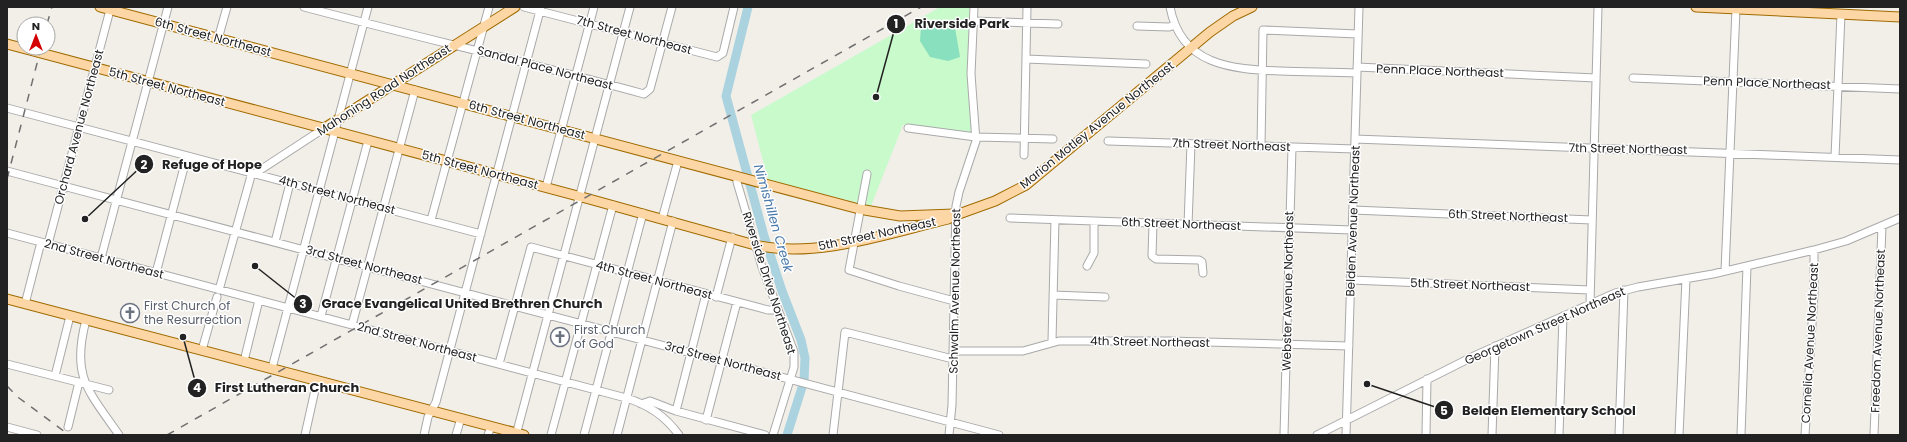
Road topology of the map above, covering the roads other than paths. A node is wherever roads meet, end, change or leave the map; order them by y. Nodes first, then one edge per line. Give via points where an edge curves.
1 (100, 7) edge
2 (168, 7) edge
3 (227, 7) edge
4 (304, 7) edge
5 (368, 7) edge
6 (489, 7) edge
7 (515, 7) edge
8 (524, 7) edge
9 (594, 7) edge
10 (630, 7) edge
11 (672, 7) edge
12 (734, 7) edge
13 (974, 7) edge
14 (1027, 7) edge
15 (1170, 7) edge
16 (1252, 7) edge
17 (1359, 7) edge
18 (1598, 7) edge
19 (1696, 7) edge
20 (541, 9) edge
21 (1241, 9) edge
22 (1736, 9) junction
23 (110, 10) junction
24 (1841, 14) junction
25 (1900, 16) edge
26 (973, 21) junction
27 (364, 23) junction
28 (1027, 23) junction
29 (163, 24) junction
30 (589, 24) junction
31 (1058, 24) dead end
32 (1175, 25) junction
33 (1136, 26) dead end
34 (483, 27) junction
35 (623, 32) junction
36 (1358, 34) junction
37 (218, 39) junction
38 (663, 43) junction
39 (7, 44) edge
40 (455, 45) junction
41 (1191, 48) junction
42 (477, 50) junction
43 (1026, 59) junction
44 (526, 63) junction
45 (1146, 64) dead end
46 (95, 67) junction
47 (1262, 70) junction
48 (1357, 70) junction
49 (351, 74) junction
50 (576, 75) junction
51 (1596, 78) junction
52 (1633, 78) dead end
53 (1734, 81) junction
54 (148, 82) junction
55 (609, 84) junction
56 (393, 85) junction
57 (1838, 86) junction
58 (1900, 89) edge
59 (415, 90) junction
60 (463, 102) junction
61 (7, 108) edge
62 (512, 116) junction
63 (338, 119) junction
64 (79, 127) junction
65 (908, 128) dead end
66 (323, 129) junction
67 (561, 129) junction
68 (335, 133) junction
69 (976, 137) junction
70 (594, 138) junction
71 (1024, 138) junction
72 (1053, 139) dead end
73 (1355, 139) junction
74 (132, 141) junction
75 (368, 141) junction
76 (1108, 141) dead end
77 (1191, 144) junction
78 (1261, 146) junction
79 (1292, 147) junction
80 (399, 149) junction
81 (1594, 149) junction
82 (1355, 150) junction
83 (1731, 152) junction
84 (1024, 155) dead end
85 (187, 156) junction
86 (1835, 157) junction
87 (1900, 160) edge
88 (447, 161) junction
89 (678, 161) junction
90 (7, 170) edge
91 (254, 173) junction
92 (497, 174) junction
93 (867, 174) dead end
94 (739, 177) junction
95 (290, 183) junction
96 (63, 186) junction
97 (546, 187) junction
98 (319, 190) junction
99 (579, 196) junction
100 (117, 200) junction
101 (353, 200) junction
102 (613, 205) junction
103 (383, 208) junction
104 (859, 209) junction
105 (1353, 210) junction
106 (643, 213) junction
107 (171, 214) junction
108 (956, 215) junction
109 (662, 218) junction
110 (1010, 218) dead end
111 (1900, 218) edge
112 (431, 220) junction
113 (1055, 220) junction
114 (1592, 220) junction
115 (673, 221) junction
116 (1094, 221) junction
117 (1153, 223) junction
118 (1188, 224) junction
119 (1882, 226) junction
120 (1289, 228) junction
121 (1352, 230) junction
122 (235, 231) junction
123 (7, 233) edge
124 (481, 234) junction
125 (732, 237) junction
126 (854, 241) junction
127 (275, 242) junction
128 (44, 243) junction
129 (758, 245) junction
130 (304, 249) junction
131 (1814, 250) junction
132 (563, 256) junction
133 (101, 258) junction
134 (337, 258) junction
135 (596, 265) junction
136 (367, 266) junction
137 (1086, 266) dead end
138 (1747, 266) junction
139 (1725, 271) junction
140 (156, 272) junction
141 (627, 273) junction
142 (1203, 274) dead end
143 (1686, 279) junction
144 (1351, 280) junction
145 (657, 281) junction
146 (1590, 290) junction
147 (1624, 290) junction
148 (466, 292) junction
149 (218, 293) junction
150 (706, 294) junction
151 (1053, 295) junction
152 (716, 297) junction
153 (1105, 297) dead end
154 (7, 299) edge
155 (260, 300) junction
156 (954, 300) junction
157 (736, 302) junction
158 (26, 304) junction
159 (1590, 304) junction
160 (515, 305) junction
161 (288, 308) junction
162 (778, 310) junction
163 (548, 314) junction
164 (70, 316) junction
165 (321, 316) junction
166 (1563, 316) junction
167 (86, 320) junction
168 (581, 322) junction
169 (352, 325) junction
170 (611, 331) junction
171 (642, 339) junction
172 (1052, 341) junction
173 (1287, 345) junction
174 (1349, 346) junction
175 (1495, 346) junction
176 (202, 350) junction
177 (450, 351) junction
178 (953, 351) junction
179 (691, 352) junction
180 (953, 359) junction
181 (721, 360) junction
182 (244, 361) junction
183 (7, 364) edge
184 (499, 364) junction
185 (272, 368) junction
186 (532, 373) junction
187 (54, 376) junction
188 (792, 379) junction
189 (1427, 379) junction
190 (317, 380) junction
191 (565, 382) junction
192 (82, 383) junction
193 (109, 390) dead end
194 (596, 390) junction
195 (838, 392) junction
196 (626, 398) junction
197 (641, 404) junction
198 (432, 410) junction
199 (676, 411) junction
200 (461, 418) junction
201 (1347, 419) junction
202 (706, 420) junction
203 (951, 422) junction
204 (7, 427) edge
205 (68, 428) dead end
206 (490, 431) edge
207 (519, 434) edge
208 (37, 435) edge
209 (119, 435) edge
210 (305, 435) edge
211 (424, 435) edge
212 (456, 435) edge
213 (551, 435) edge
214 (584, 435) edge
215 (617, 435) edge
216 (679, 435) edge
217 (765, 435) edge
218 (773, 435) edge
219 (833, 435) edge
220 (949, 435) edge
221 (999, 435) edge
222 (1284, 435) edge
223 (1317, 435) edge
224 (1346, 435) edge
225 (1426, 435) edge
226 (1492, 435) edge
227 (1559, 435) edge
228 (1619, 435) edge
229 (1679, 435) edge
230 (1741, 435) edge
231 (1805, 435) edge
232 (1874, 435) edge

1 - 23 main road, 6th Street Northeast
2 - 29 street
3 - 37 street
4 - 27 street, Sandal Place Northeast
5 - 27 street
6 - 34 street
7 - 34 main road, Mahoning Road Northeast
8 - 20 street, 7th Street Northeast
9 - 30 street
10 - 35 street
11 - 38 street
12 - 38 street, 7th Street Northeast via 720,56
13 - 26 street, Schwalm Avenue Northeast
14 - 28 street
15 - 32 street
16 - 21 main road, Marion Motley Avenue Northeast
17 - 36 street, Belden Avenue Northeast
18 - 51 street
19 - 22 main road
20 - 30 street, 7th Street Northeast
20 - 44 street
21 - 41 main road, Marion Motley Avenue Northeast
22 - 24 main road
22 - 53 street
23 - 29 main road, 6th Street Northeast
23 - 46 street, Orchard Avenue Northeast
24 - 25 main road
24 - 57 street
26 - 28 street
26 - 69 street, Schwalm Avenue Northeast via 971,74
27 - 40 street, Sandal Place Northeast
27 - 49 street
28 - 31 street
28 - 43 street
29 - 37 main road, 6th Street Northeast
29 - 54 street
30 - 35 street, 7th Street Northeast
30 - 50 street
32 - 33 street
32 - 41 street
34 - 40 main road, Mahoning Road Northeast
34 - 42 street
35 - 38 street, 7th Street Northeast
35 - 55 street
36 - 47 street via 1263,30
36 - 48 street, Belden Avenue Northeast
37 - 49 main road, 6th Street Northeast
38 - 55 street, Sandal Place Northeast via 647,94
39 - 46 main road, 5th Street Northeast
40 - 42 street, Sandal Place Northeast
40 - 56 main road, Mahoning Road Northeast
41 - 47 street, Penn Place Northeast via 1223,66
41 - 108 main road, Marion Motley Avenue Northeast via 1026,184 995,201
42 - 44 street, Sandal Place Northeast
42 - 60 street
43 - 45 street
43 - 71 street
44 - 50 street, Sandal Place Northeast
44 - 62 street
46 - 54 main road, 5th Street Northeast
46 - 64 street, Orchard Avenue Northeast
47 - 48 street, Penn Place Northeast
47 - 78 street
48 - 51 street, Penn Place Northeast via 1394,69
48 - 73 street, Belden Avenue Northeast
49 - 56 main road, 6th Street Northeast
49 - 63 street
50 - 55 street, Sandal Place Northeast
50 - 67 street
51 - 81 street
52 - 53 street, Penn Place Northeast
53 - 57 street, Penn Place Northeast
53 - 83 street
54 - 66 main road, 5th Street Northeast
54 - 74 street
55 - 70 street
56 - 59 main road, 6th Street Northeast
56 - 63 main road, Mahoning Road Northeast
57 - 58 street, Penn Place Northeast
57 - 86 street
59 - 60 main road, 6th Street Northeast
59 - 80 street
60 - 62 main road, 6th Street Northeast
60 - 88 street
61 - 64 street, 4th Street Northeast
62 - 67 main road, 6th Street Northeast
62 - 92 street
63 - 66 main road, Mahoning Road Northeast
63 - 68 street
64 - 74 street, 4th Street Northeast
64 - 96 street, Orchard Avenue Northeast
65 - 69 street
66 - 68 main road, 5th Street Northeast
66 - 91 street, Mahoning Road Northeast
67 - 70 main road, 6th Street Northeast
67 - 97 street
68 - 75 main road, 5th Street Northeast
68 - 98 street
69 - 71 street
69 - 108 street, Schwalm Avenue Northeast via 975,149 957,199
70 - 89 main road, 6th Street Northeast
70 - 99 street
71 - 72 street
71 - 84 street
73 - 81 street, 7th Street Northeast
73 - 82 street, Belden Avenue Northeast
74 - 85 street, 4th Street Northeast
74 - 100 street
75 - 80 main road, 5th Street Northeast
75 - 101 street
76 - 77 street, 7th Street Northeast
77 - 78 street, 7th Street Northeast
77 - 118 street
78 - 79 street, 7th Street Northeast
79 - 82 street, 7th Street Northeast
79 - 120 street, Webster Avenue Northeast
80 - 88 main road, 5th Street Northeast
80 - 103 street
81 - 83 street, 7th Street Northeast
81 - 114 street
82 - 105 street, Belden Avenue Northeast
83 - 86 street, 7th Street Northeast
83 - 139 street
85 - 91 street, 4th Street Northeast
85 - 107 street
86 - 87 street, 7th Street Northeast
88 - 92 main road, 5th Street Northeast
88 - 112 street
89 - 94 main road, 6th Street Northeast
89 - 109 street
90 - 96 street, 3rd Street Northeast
91 - 95 street, 4th Street Northeast
91 - 122 street via 249,179
92 - 97 main road, 5th Street Northeast
92 - 124 street
93 - 104 street
94 - 104 main road, 6th Street Northeast
94 - 129 street, Riverside Drive Northeast via 737,182
95 - 98 street, 4th Street Northeast
95 - 127 street
96 - 100 street, 3rd Street Northeast
96 - 128 street, Orchard Avenue Northeast
97 - 99 main road, 5th Street Northeast
98 - 101 street, 4th Street Northeast
98 - 130 street
99 - 102 main road, 5th Street Northeast
99 - 132 street
100 - 107 street, 3rd Street Northeast
100 - 133 street
101 - 103 street, 4th Street Northeast
101 - 134 street
102 - 106 main road, 5th Street Northeast
102 - 135 street
103 - 112 street, 4th Street Northeast
103 - 136 street
104 - 108 main road, 6th Street Northeast via 900,216
104 - 126 street
105 - 114 street, 6th Street Northeast
105 - 121 street, Belden Avenue Northeast
106 - 109 main road, 5th Street Northeast
106 - 141 street
107 - 122 street, 3rd Street Northeast
107 - 140 street
108 - 126 main road, 5th Street Northeast
108 - 156 street, Schwalm Avenue Northeast
109 - 115 main road, 5th Street Northeast
110 - 113 street, 6th Street Northeast
111 - 119 street, Georgetown Street Northeast
112 - 124 street, 4th Street Northeast
113 - 116 street, 6th Street Northeast
113 - 151 street
114 - 146 street
115 - 125 main road, 5th Street Northeast
115 - 145 street
116 - 117 street, 6th Street Northeast
116 - 137 street via 1094,253
117 - 118 street, 6th Street Northeast
117 - 142 street via 1152,256 1199,260 1202,262
118 - 120 street, 6th Street Northeast
119 - 131 street, Georgetown Street Northeast via 1846,241
119 - 232 street, Freedom Avenue Northeast
120 - 121 street, 6th Street Northeast
120 - 173 street, Webster Avenue Northeast
121 - 144 street, Belden Avenue Northeast
122 - 127 street, 3rd Street Northeast
122 - 149 street
123 - 128 street, 2nd Street Northeast
124 - 148 street
125 - 129 main road, 5th Street Northeast
125 - 152 street
126 - 129 main road, 5th Street Northeast via 822,247 781,248
126 - 156 street via 849,270
127 - 130 street, 3rd Street Northeast
128 - 133 street, 2nd Street Northeast
128 - 158 street, Orchard Avenue Northeast
129 - 162 street, Riverside Drive Northeast
130 - 134 street, 3rd Street Northeast
130 - 161 street
131 - 138 street, Georgetown Street Northeast
131 - 231 street, Cornelia Avenue Northeast via 1814,293
132 - 135 street, 4th Street Northeast
132 - 160 street, 4th Street Northeast via 531,247
132 - 163 street
133 - 140 street, 2nd Street Northeast
134 - 136 street, 3rd Street Northeast
134 - 165 street
135 - 141 street, 4th Street Northeast
135 - 168 street
136 - 148 street, 3rd Street Northeast
136 - 169 street
138 - 139 street, Georgetown Street Northeast
138 - 230 street
139 - 143 street, Georgetown Street Northeast
140 - 149 street, 2nd Street Northeast
141 - 145 street, 4th Street Northeast
141 - 170 street
143 - 147 street, Georgetown Street Northeast
143 - 229 street
144 - 146 street, 5th Street Northeast
144 - 174 street, Belden Avenue Northeast
145 - 150 street, 4th Street Northeast
145 - 171 street
146 - 159 street
147 - 159 street, Georgetown Street Northeast
147 - 228 street
148 - 160 street, 3rd Street Northeast
148 - 177 street
149 - 155 street, 2nd Street Northeast
149 - 176 street
150 - 152 street, 4th Street Northeast
150 - 179 street
151 - 153 street
151 - 172 street
152 - 157 street, 4th Street Northeast
154 - 158 main road
155 - 161 street, 2nd Street Northeast
155 - 182 street
156 - 178 street, Schwalm Avenue Northeast
157 - 162 street, 4th Street Northeast
157 - 181 street
158 - 164 main road
159 - 166 street, Georgetown Street Northeast
160 - 163 street, 3rd Street Northeast
160 - 184 street
161 - 165 street, 2nd Street Northeast
161 - 185 street
162 - 188 street, Riverside Drive Northeast via 794,352
163 - 168 street, 3rd Street Northeast
163 - 186 street
164 - 167 main road
164 - 187 street
165 - 169 street, 2nd Street Northeast
166 - 175 street, Georgetown Street Northeast
166 - 227 street
167 - 176 main road
167 - 192 street via 79,358
168 - 170 street, 3rd Street Northeast
168 - 191 street
169 - 177 street, 2nd Street Northeast
170 - 171 street, 3rd Street Northeast
170 - 194 street
171 - 179 street, 3rd Street Northeast
171 - 196 street
172 - 173 street, 4th Street Northeast
172 - 178 street, 4th Street Northeast via 1023,351
173 - 174 street, 4th Street Northeast
173 - 222 street, Webster Avenue Northeast
174 - 201 street, Belden Avenue Northeast
175 - 189 street, Georgetown Street Northeast
175 - 226 street
176 - 182 main road
177 - 184 street, 2nd Street Northeast
177 - 198 street
178 - 180 street, Schwalm Avenue Northeast
179 - 181 street, 3rd Street Northeast
179 - 199 street
180 - 195 street via 845,332
180 - 203 street, Schwalm Avenue Northeast
181 - 188 street, 3rd Street Northeast
181 - 202 street
182 - 185 main road
183 - 187 street
184 - 186 street, 2nd Street Northeast
185 - 190 main road
186 - 191 street, 2nd Street Northeast
186 - 207 street
187 - 192 street
188 - 195 street, 3rd Street Northeast
188 - 218 street, Riverside Drive Northeast
189 - 201 street, Georgetown Street Northeast
189 - 225 street
190 - 198 main road
190 - 210 street
191 - 194 street, 2nd Street Northeast
191 - 213 street
192 - 193 street
192 - 205 street
192 - 209 street
194 - 196 street, 2nd Street Northeast
194 - 214 street
195 - 203 street, 3rd Street Northeast
195 - 219 street
196 - 197 street, 2nd Street Northeast
196 - 215 street
197 - 199 street, 2nd Street Northeast via 650,401
197 - 216 street, 2nd Street Northeast via 664,419
198 - 200 main road
198 - 211 street
199 - 202 street, 2nd Street Northeast
200 - 206 main road
200 - 212 street
201 - 223 street, Georgetown Street Northeast
201 - 224 street, Belden Avenue Northeast
202 - 217 street, 2nd Street Northeast
203 - 220 street, Schwalm Avenue Northeast
203 - 221 street, 3rd Street Northeast
204 - 208 street
206 - 207 main road

